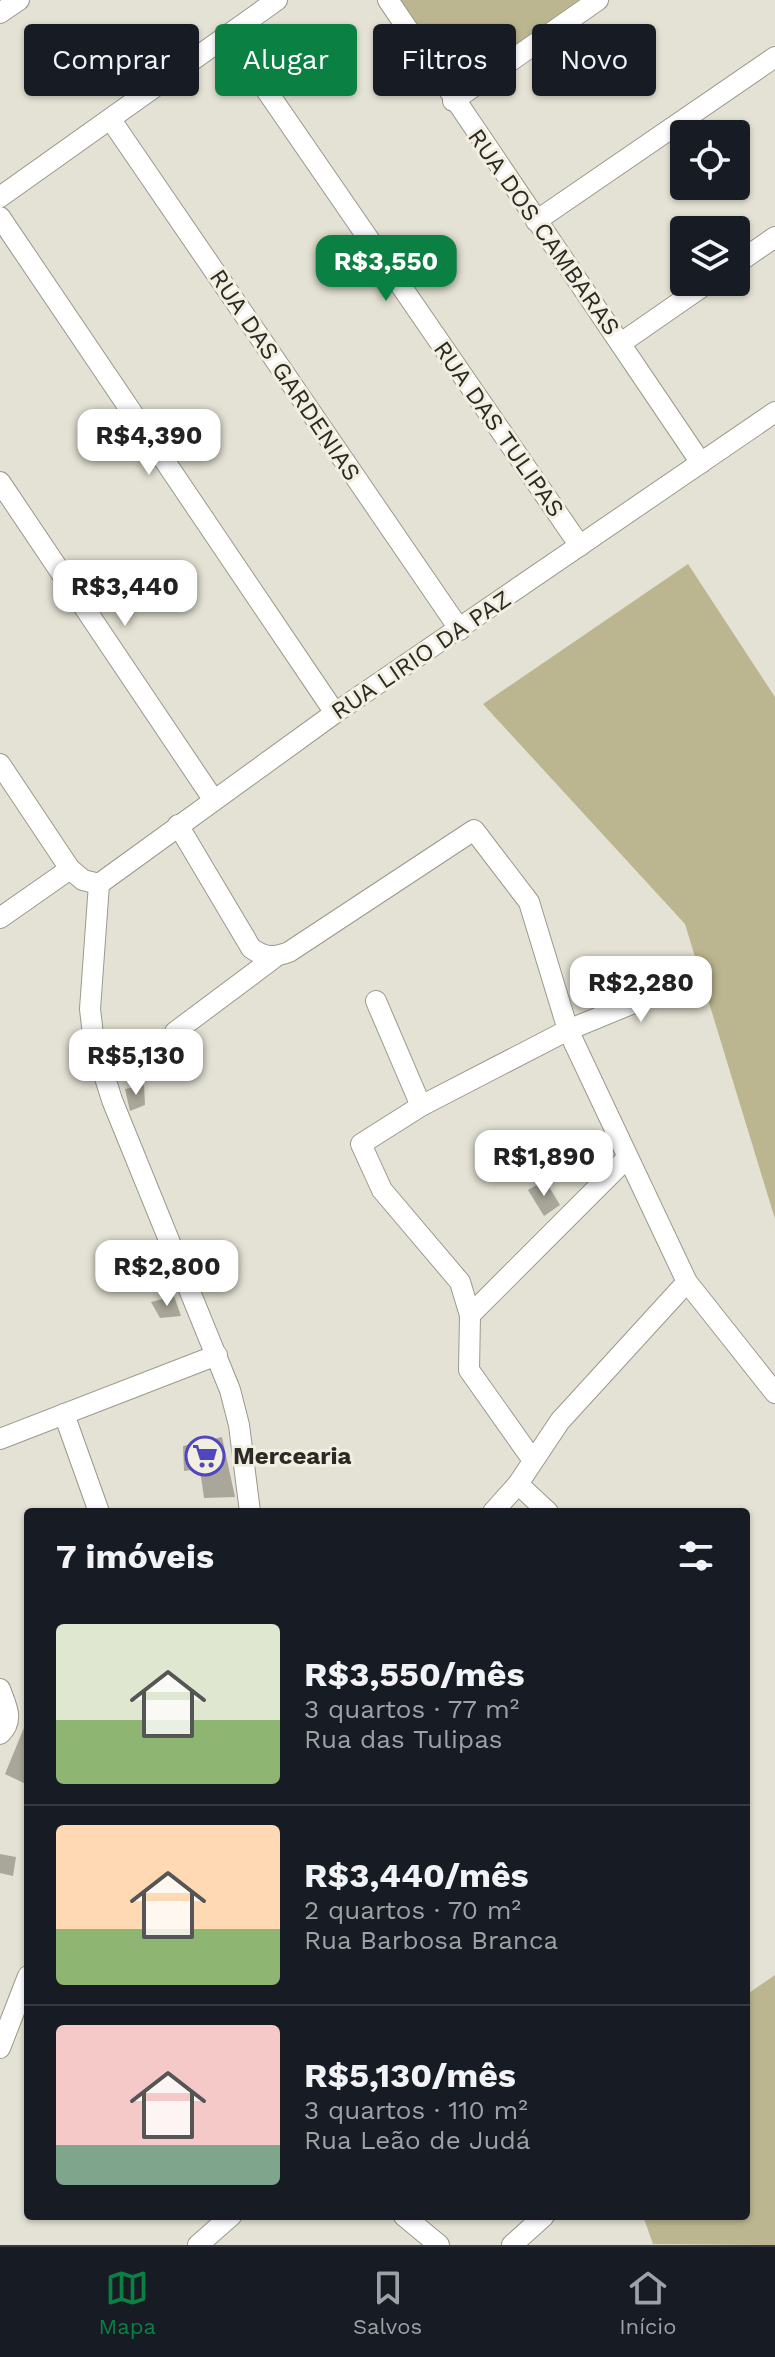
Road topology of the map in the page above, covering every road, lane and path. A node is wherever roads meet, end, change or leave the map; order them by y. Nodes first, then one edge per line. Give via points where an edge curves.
1 (19, 0) edge
2 (277, 0) edge
3 (388, 0) edge
4 (598, 0) edge
5 (0, 13) edge
6 (245, 24) edge
7 (215, 46) edge
8 (775, 57) edge
9 (270, 96) edge
10 (453, 101) junction
11 (111, 120) junction
12 (0, 197) edge
13 (0, 217) edge
14 (536, 221) junction
15 (775, 237) edge
16 (750, 254) edge
17 (689, 296) edge
18 (621, 343) junction
19 (775, 412) edge
20 (701, 463) junction
21 (0, 482) edge
22 (580, 546) junction
23 (460, 630) junction
24 (335, 713) junction
25 (0, 764) edge
26 (213, 799) junction
27 (178, 825) junction
28 (70, 869) junction
29 (99, 884) junction
30 (0, 918) edge
31 (274, 958) junction
32 (697, 977) dead end
33 (376, 1001) dead end
34 (568, 1030) junction
35 (175, 1032) dead end
36 (421, 1106) junction
37 (626, 1159) junction
38 (687, 1282) junction
39 (470, 1315) junction
40 (217, 1355) junction
41 (775, 1393) edge
42 (64, 1414) junction
43 (0, 1439) edge
44 (532, 1459) junction
45 (518, 1484) junction
46 (98, 1508) edge
47 (249, 1508) edge
48 (497, 1508) edge
49 (544, 1508) edge
50 (0, 1689) edge
51 (0, 1734) edge
52 (24, 1986) edge
53 (0, 2048) edge
54 (226, 2220) edge
55 (409, 2220) edge
56 (540, 2220) edge
57 (198, 2245) edge
58 (439, 2245) edge
59 (512, 2245) edge

1 - 5 street
2 - 6 street
3 - 10 street, RUA DOS CAMBARAS
4 - 10 street
7 - 11 street
8 - 14 street
9 - 22 street, RUA DAS TULIPAS
10 - 14 street, RUA DOS CAMBARAS
11 - 12 street
11 - 23 street, RUA DAS GARDENIAS
13 - 24 street
14 - 18 street, RUA DOS CAMBARAS
15 - 16 street
17 - 18 street
18 - 20 street, RUA DOS CAMBARAS
19 - 20 street, RUA LIRIO DA PAZ
20 - 22 street, RUA LIRIO DA PAZ
21 - 26 street
22 - 23 street, RUA LIRIO DA PAZ
23 - 24 street, RUA LIRIO DA PAZ
24 - 26 street, RUA LIRIO DA PAZ
25 - 28 street
26 - 27 street, RUA LIRIO DA PAZ
27 - 29 street, RUA LIRIO DA PAZ
27 - 31 street via 251,948
28 - 29 street
28 - 30 street
29 - 40 street via 90,1009 94,1043 112,1100
31 - 34 street via 474,830 529,902
31 - 35 street
32 - 34 street
33 - 36 street
34 - 36 street
34 - 37 street
36 - 39 street via 366,1138 362,1153 382,1190 460,1282
37 - 38 street
37 - 39 street
38 - 41 street
38 - 44 street
39 - 44 street via 469,1370
40 - 42 street
40 - 47 street via 239,1425
42 - 43 street
42 - 46 street
44 - 45 street
45 - 48 street
45 - 49 street
50 - 51 street via 9,1716
52 - 53 street
54 - 57 street
55 - 58 street
56 - 59 street

